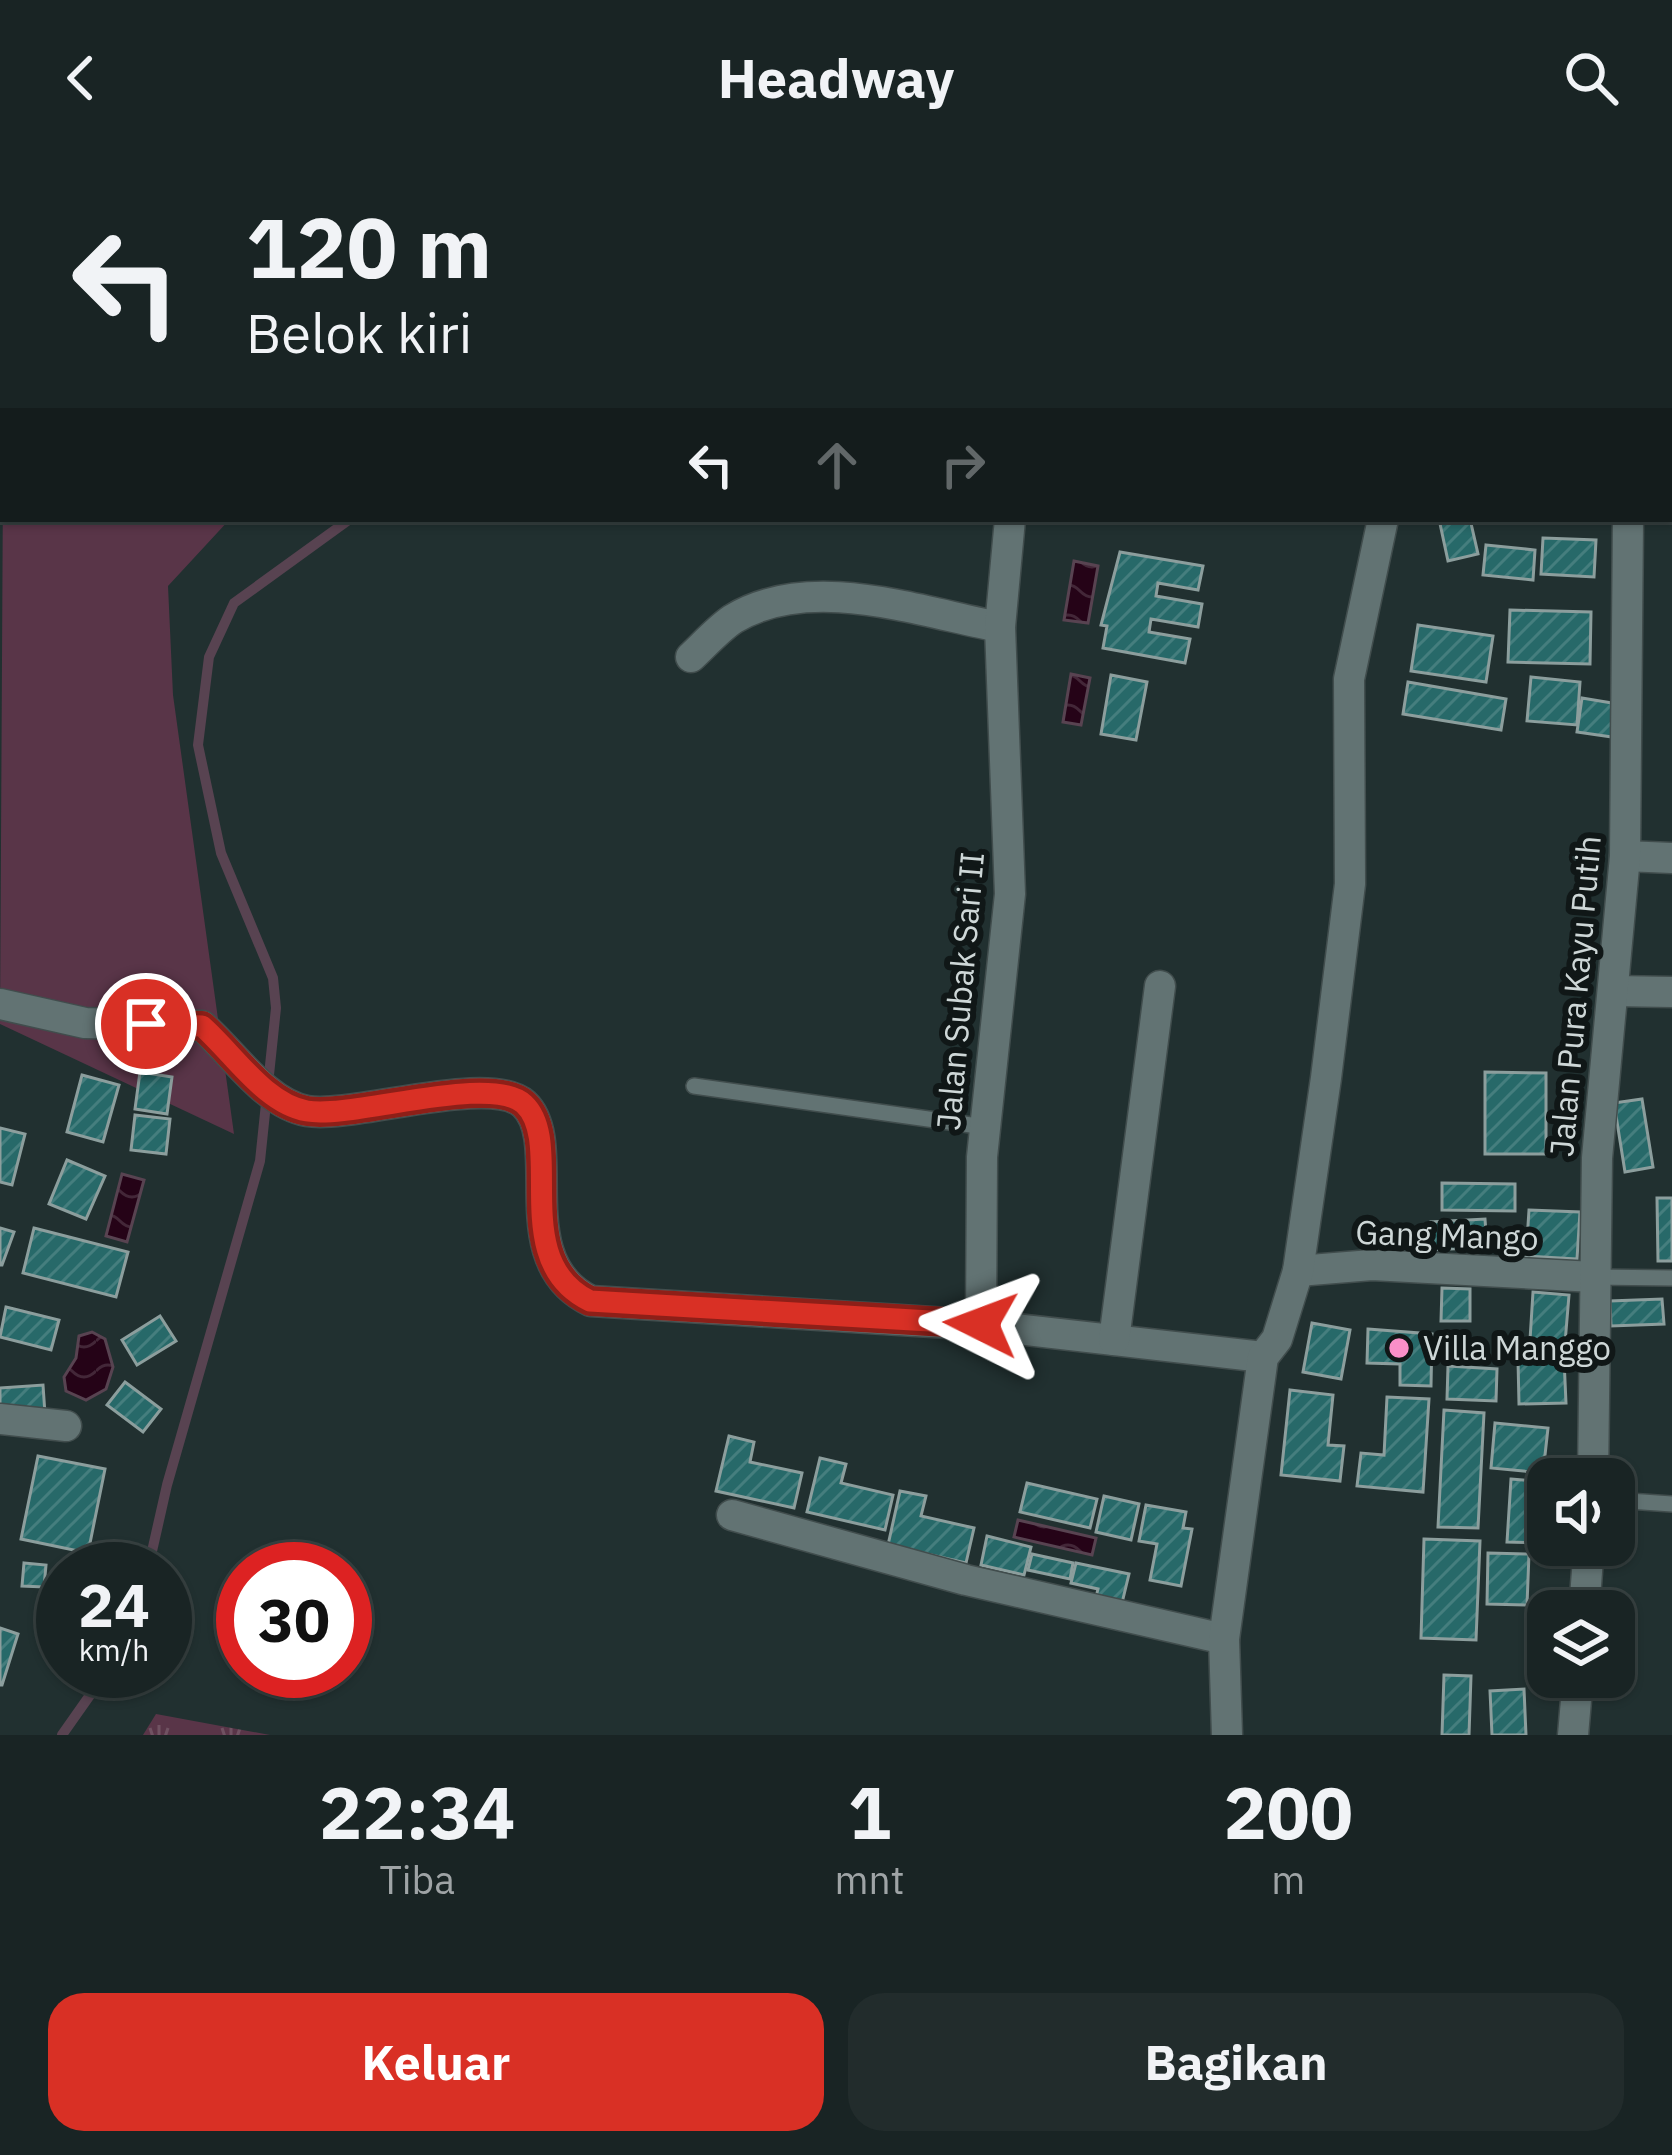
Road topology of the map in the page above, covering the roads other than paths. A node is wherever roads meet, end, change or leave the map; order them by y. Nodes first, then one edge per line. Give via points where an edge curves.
1 (1010, 522) edge
2 (1383, 522) edge
3 (1628, 522) edge
4 (1000, 627) junction
5 (691, 657) dead end
6 (1625, 856) junction
7 (1672, 858) edge
8 (1160, 986) dead end
9 (1614, 991) junction
10 (1672, 992) edge
11 (0, 1004) edge
12 (694, 1086) dead end
13 (985, 1127) junction
14 (1298, 1270) junction
15 (1594, 1277) junction
16 (1672, 1278) edge
17 (981, 1324) junction
18 (1114, 1340) junction
19 (1263, 1358) junction
20 (0, 1419) edge
21 (66, 1426) dead end
22 (1593, 1458) edge
23 (1635, 1501) edge
24 (1672, 1504) edge
25 (732, 1515) dead end
26 (1224, 1639) junction
27 (1576, 1698) edge
28 (1227, 1735) edge
29 (1573, 1735) edge

1 - 4 street, Jalan Subak Sari II
2 - 14 street via 1349,679 1350,884
3 - 6 street, Jalan Pura Kayu Putih
4 - 5 street via 855,599 799,599 734,618
4 - 13 street, Jalan Subak Sari II via 1010,894
6 - 7 street
6 - 9 street, Jalan Pura Kayu Putih
8 - 18 street
9 - 10 street
9 - 15 street, Jalan Pura Kayu Putih
11 - 17 street via 85,1023 202,1026 275,1099 308,1112 508,1096 525,1105 535,1126 550,1259 563,1284 590,1301
12 - 13 lane
13 - 17 street, Jalan Subak Sari II
14 - 15 street, Gang Mango via 1372,1265
14 - 19 street via 1277,1340
15 - 16 lane
15 - 22 street, Jalan Pura Kayu Putih
17 - 18 street
18 - 19 street
19 - 26 street
20 - 21 street
23 - 24 lane
25 - 26 street
26 - 28 street
27 - 29 street

